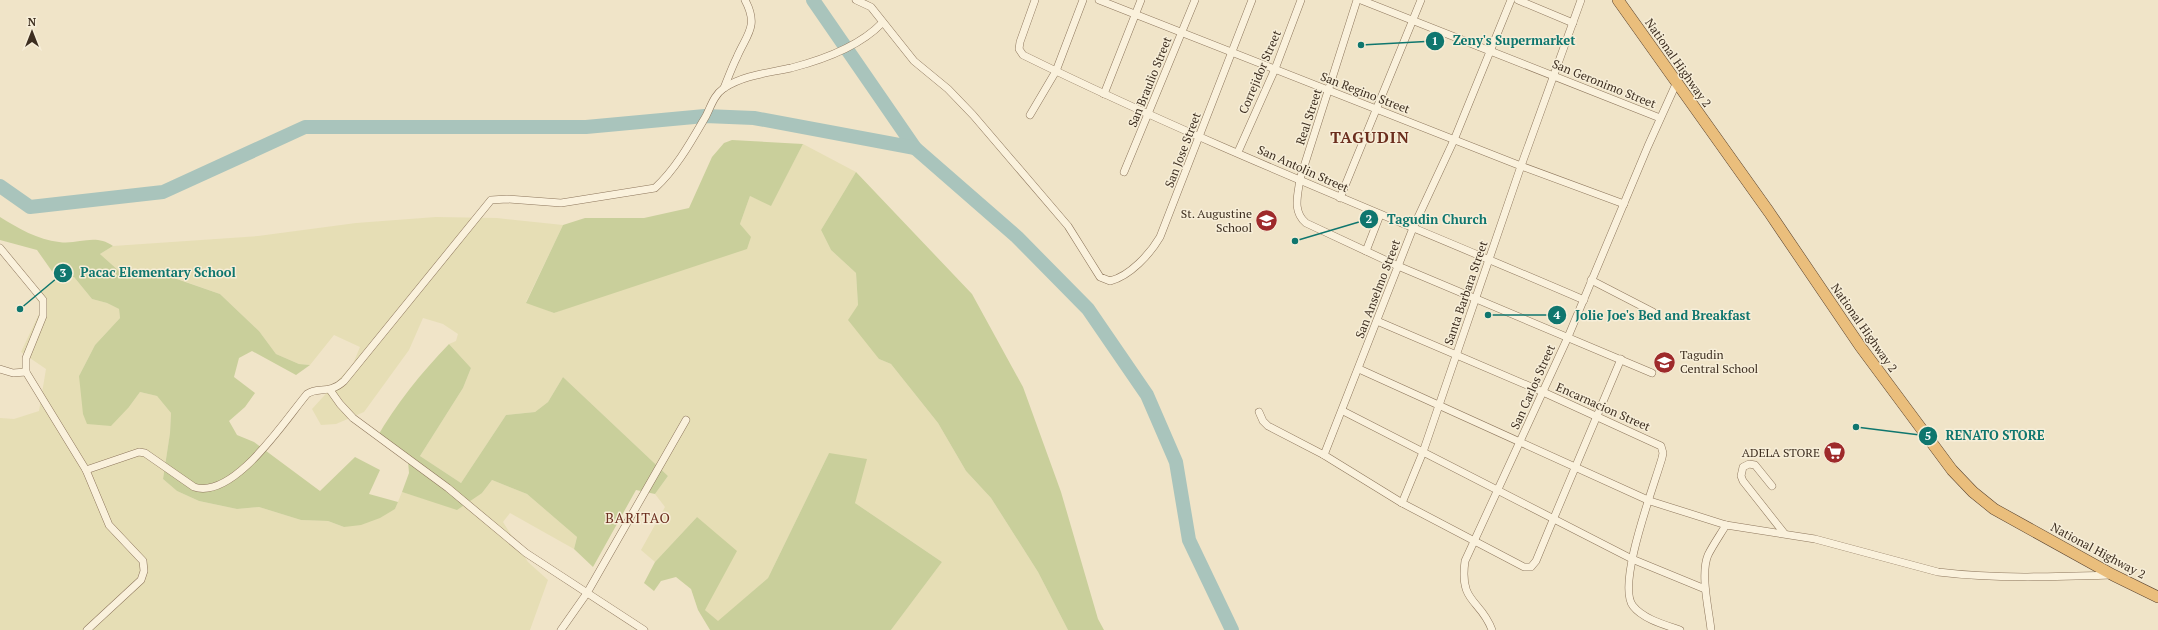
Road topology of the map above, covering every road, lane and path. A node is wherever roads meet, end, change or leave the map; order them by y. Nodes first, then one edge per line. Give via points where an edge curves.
1 (745, 0) edge
2 (856, 0) edge
3 (1035, 0) edge
4 (1083, 0) edge
5 (1099, 0) edge
6 (1141, 0) edge
7 (1195, 0) edge
8 (1252, 0) edge
9 (1301, 0) edge
10 (1357, 0) edge
11 (1361, 0) edge
12 (1421, 0) edge
13 (1511, 0) edge
14 (1518, 0) edge
15 (1582, 0) edge
16 (1618, 0) edge
17 (1136, 14) junction
18 (1413, 20) junction
19 (882, 23) junction
20 (1573, 23) junction
21 (1182, 32) junction
22 (1491, 50) junction
23 (1233, 52) junction
24 (1275, 69) junction
25 (1056, 71) junction
26 (1554, 76) junction
27 (1676, 84) junction
28 (724, 88) junction
29 (1329, 91) junction
30 (1104, 94) junction
31 (1377, 109) junction
32 (1150, 113) junction
33 (1030, 115) dead end
34 (1660, 118) junction
35 (1200, 136) junction
36 (1454, 140) junction
37 (1238, 152) junction
38 (1521, 166) junction
39 (1124, 172) dead end
40 (1300, 179) junction
41 (1340, 198) junction
42 (1624, 204) junction
43 (1380, 215) junction
44 (1413, 228) junction
45 (0, 248) edge
46 (1366, 251) junction
47 (1489, 259) junction
48 (1398, 266) junction
49 (1591, 280) junction
50 (1476, 299) junction
51 (1584, 300) junction
52 (1653, 312) dead end
53 (1378, 321) junction
54 (1568, 337) junction
55 (1456, 354) junction
56 (1621, 359) junction
57 (0, 369) edge
58 (1359, 369) junction
59 (26, 372) junction
60 (1652, 373) dead end
61 (330, 390) junction
62 (1543, 392) junction
63 (1439, 404) junction
64 (1343, 411) junction
65 (1259, 412) dead end
66 (1596, 417) junction
67 (686, 420) dead end
68 (1521, 442) junction
69 (1424, 452) junction
70 (1324, 455) junction
71 (1576, 468) junction
72 (86, 470) junction
73 (1772, 486) dead end
74 (1496, 490) junction
75 (1650, 501) junction
76 (1402, 503) junction
77 (1553, 520) junction
78 (1726, 526) junction
79 (1784, 533) junction
80 (1473, 541) junction
81 (1632, 559) junction
82 (2113, 575) junction
83 (1706, 589) junction
84 (587, 593) junction
85 (2158, 597) edge
86 (87, 630) edge
87 (561, 630) edge
88 (644, 630) edge
89 (1492, 630) edge
90 (1680, 630) edge
91 (1711, 630) edge

1 - 28 street via 751,10 750,33
2 - 19 street via 871,7
3 - 25 street, San Antolin Street via 1019,49 1023,55
4 - 25 street
5 - 17 street, San Regino Street
6 - 17 street
7 - 21 street, San Braulio Street
8 - 23 street, San Jose Street
9 - 24 street, Correjidor Street
10 - 29 street, Real Street
11 - 18 street, San Geronimo Street
12 - 18 street
13 - 22 street, San Anselmo Street
14 - 20 street
15 - 20 street, Santa Barbara Street
16 - 27 highway, National Highway 2
17 - 21 street, San Regino Street
17 - 30 street
18 - 22 street, San Geronimo Street
18 - 31 street
19 - 28 street via 868,36 826,56 792,68 744,79
19 - 35 street, San Jose Street via 914,61 974,115 1068,226 1103,279 1115,280 1139,264 1153,250
20 - 26 street, Santa Barbara Street
21 - 23 street, San Regino Street
21 - 32 street, San Braulio Street
22 - 26 street, San Geronimo Street
22 - 36 street, San Anselmo Street
23 - 24 street, San Regino Street
23 - 35 street, San Jose Street
24 - 29 street, San Regino Street
24 - 37 street, Correjidor Street
25 - 30 street, San Antolin Street
25 - 33 street
26 - 34 street, San Geronimo Street
26 - 38 street, Santa Barbara Street
27 - 34 street, San Carlos Street
27 - 82 highway, National Highway 2 via 1769,212 1860,346 1952,470 1994,509
28 - 61 street via 716,95 706,116 655,188 561,203 491,200 357,368 339,386
29 - 31 street, San Regino Street
29 - 40 street, Real Street
30 - 32 street, San Antolin Street
31 - 36 street, San Regino Street
31 - 41 street
32 - 35 street, San Antolin Street
32 - 39 street, San Braulio Street
34 - 42 street, San Carlos Street
35 - 37 street, San Antolin Street
36 - 38 street, San Regino Street
36 - 44 street, San Anselmo Street
37 - 40 street, San Antolin Street
38 - 42 street, San Regino Street
38 - 47 street, Santa Barbara Street
40 - 41 street, San Antolin Street
40 - 46 street, Real Street via 1297,205 1300,218
41 - 43 street, San Antolin Street
42 - 49 street, San Carlos Street
43 - 44 street, San Antolin Street
43 - 46 street
44 - 47 street, San Antolin Street
44 - 48 street, San Anselmo Street
45 - 59 street via 43,300 43,316 26,358
46 - 48 street
47 - 50 street, Santa Barbara Street
47 - 51 street, San Antolin Street
48 - 50 street
48 - 53 street, San Anselmo Street
49 - 51 street, San Carlos Street
49 - 52 street
50 - 54 street
50 - 55 street, Santa Barbara Street
51 - 54 street, San Carlos Street
53 - 55 street, Encarnacion Street
53 - 58 street, San Anselmo Street
54 - 56 street
54 - 62 street, San Carlos Street
55 - 62 street, Encarnacion Street
55 - 63 street, Santa Barbara Street
56 - 60 street
56 - 66 street
57 - 59 street via 14,373
58 - 63 street
58 - 64 street, San Anselmo Street
59 - 72 street
61 - 72 street via 311,391 307,394 279,431 243,468 222,484 212,488 204,490 194,487 145,453 139,452
61 - 84 street via 353,418 448,488 526,553
62 - 66 street, Encarnacion Street
62 - 68 street, San Carlos Street
63 - 68 street
63 - 69 street, Santa Barbara Street
64 - 69 street
64 - 70 street, San Anselmo Street
65 - 70 street via 1268,426
66 - 71 street
66 - 75 street, Encarnacion Street via 1657,443 1663,449
67 - 84 street
68 - 71 street
68 - 74 street, San Carlos Street
69 - 74 street
69 - 76 street, Santa Barbara Street
70 - 76 street
71 - 75 street
71 - 77 street
72 - 86 street via 109,525 140,556 144,571 141,580
73 - 79 street via 1755,465 1743,467 1743,481
74 - 77 street
74 - 80 street, San Carlos Street
75 - 78 street
75 - 81 street
76 - 80 street
77 - 80 street via 1531,567 1524,567
77 - 81 street
78 - 79 street
78 - 83 street via 1708,556
79 - 82 street via 1938,572 2049,577
80 - 89 street, San Carlos Street via 1465,561 1464,583 1469,597 1489,622
81 - 83 street
81 - 90 street via 1628,597 1633,606 1655,620
82 - 85 highway, National Highway 2
83 - 91 street
84 - 87 street
84 - 88 street

